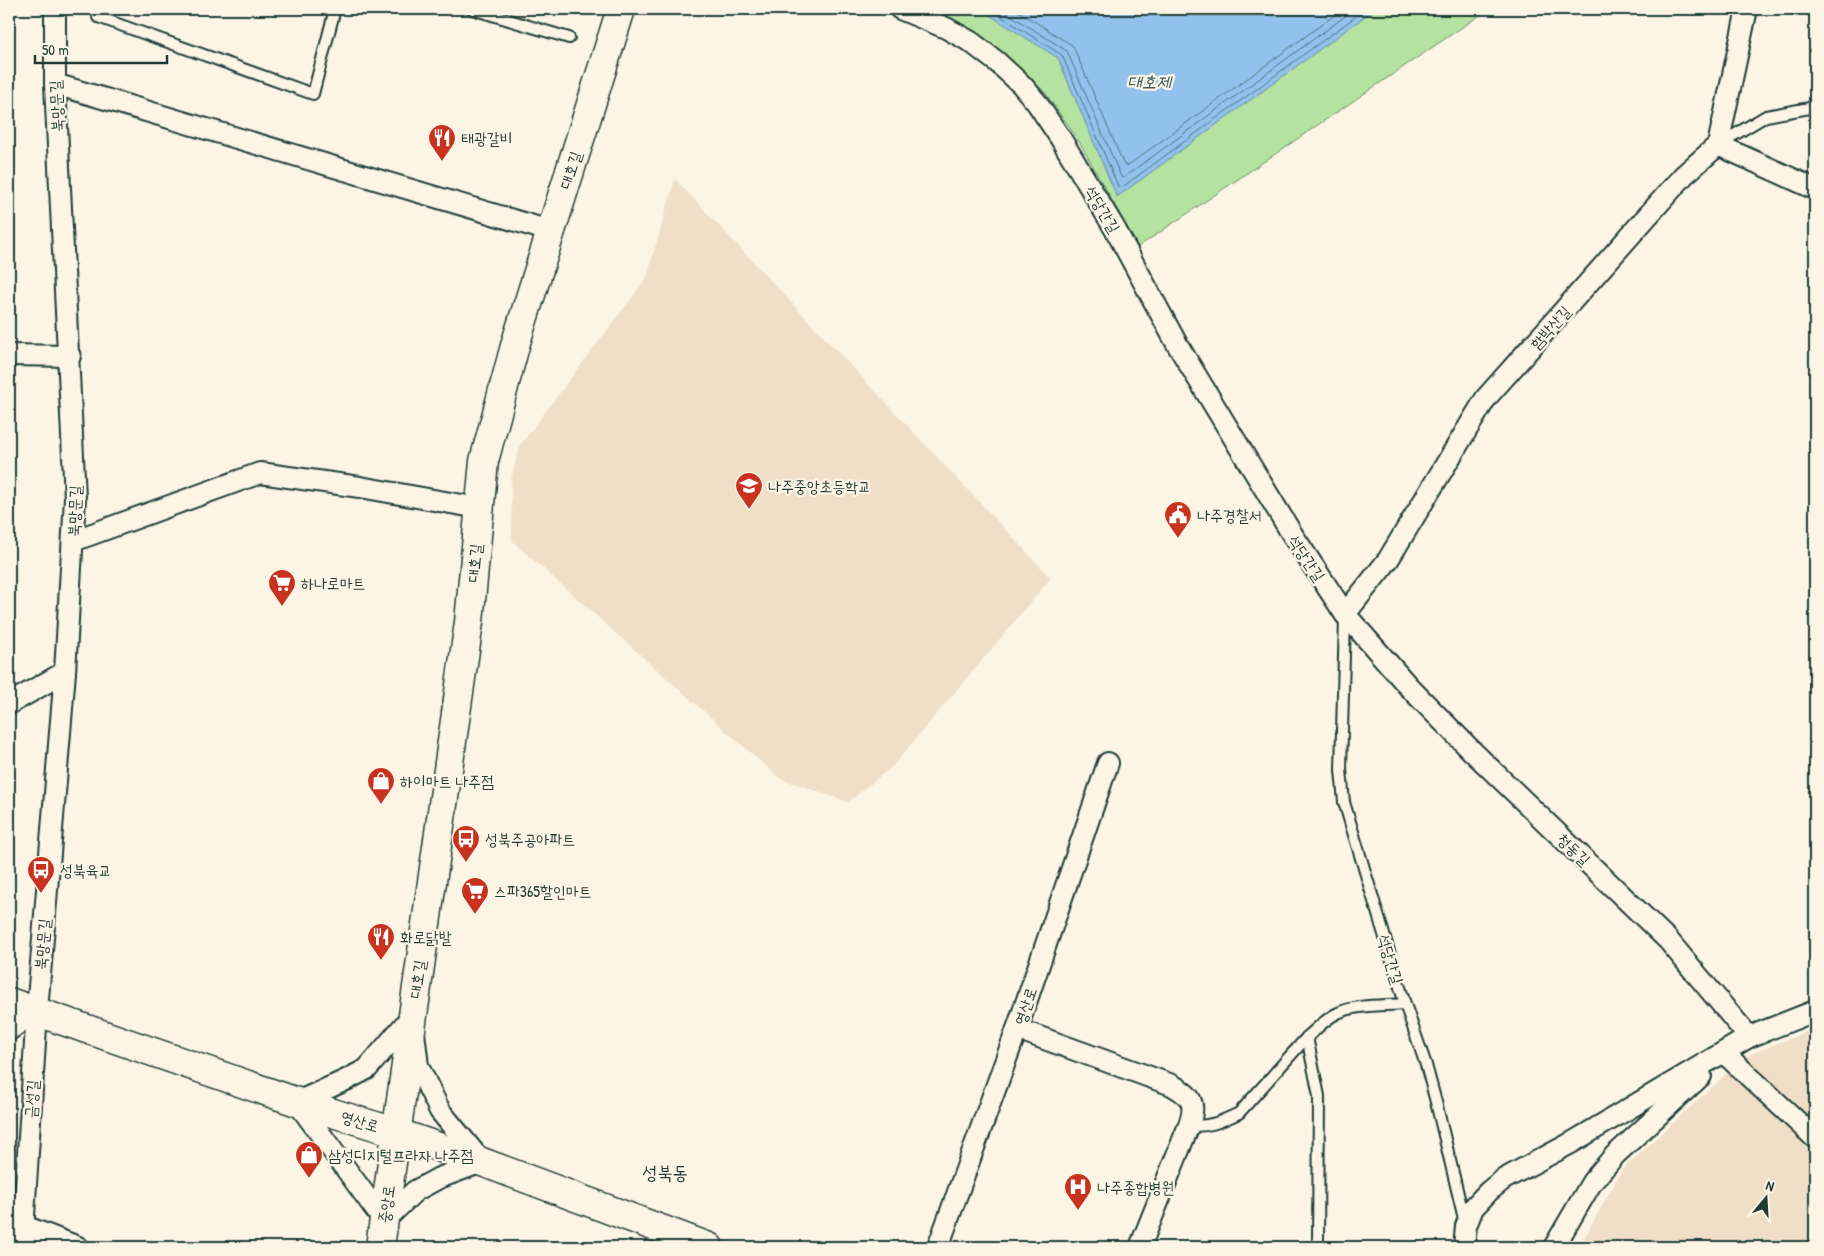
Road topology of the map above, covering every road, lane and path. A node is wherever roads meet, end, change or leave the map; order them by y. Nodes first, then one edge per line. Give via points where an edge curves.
1 (55, 9) edge
2 (98, 9) edge
3 (335, 9) edge
4 (472, 9) edge
5 (621, 9) edge
6 (900, 9) edge
7 (1747, 9) edge
8 (569, 38) dead end
9 (55, 84) junction
10 (1815, 107) edge
11 (1718, 145) junction
12 (1815, 189) edge
13 (550, 231) junction
14 (9, 354) edge
15 (70, 356) junction
16 (479, 508) junction
17 (73, 541) junction
18 (1345, 614) junction
19 (65, 672) junction
20 (9, 704) edge
21 (1108, 763) dead end
22 (9, 1002) edge
23 (1405, 1004) junction
24 (37, 1011) junction
25 (1815, 1011) edge
26 (412, 1016) junction
27 (1017, 1028) junction
28 (9, 1030) edge
29 (1307, 1037) junction
30 (1749, 1037) junction
31 (1726, 1054) junction
32 (297, 1102) junction
33 (1191, 1116) junction
34 (395, 1132) junction
35 (1815, 1138) edge
36 (482, 1162) junction
37 (16, 1223) edge
38 (1466, 1226) junction
39 (382, 1234) edge
40 (22, 1247) edge
41 (78, 1247) edge
42 (709, 1247) edge
43 (938, 1247) edge
44 (1140, 1247) edge
45 (1319, 1247) edge
46 (1464, 1247) edge
47 (1554, 1247) edge

1 - 9 street, 북망문길
2 - 3 lane via 98,17 313,94
4 - 8 lane
5 - 13 street, 대호길
6 - 18 street, 석당간길 via 971,42 1022,85 1037,103 1115,228 1177,344 1286,526
7 - 11 street
9 - 13 street
9 - 15 street, 북망문길
10 - 11 lane, 함박산길 via 1766,116
11 - 12 street
11 - 18 street, 함박산길 via 1684,175 1486,398 1388,560
13 - 16 street, 대호길 via 487,452
14 - 15 street
15 - 17 street, 북망문길 via 76,498
16 - 17 street via 260,473
16 - 26 street, 대호길 via 469,622
17 - 19 street, 북망문길
18 - 23 lane, 석당간길 via 1341,770 1344,802
18 - 30 street, 청동길 via 1457,736 1668,940
19 - 20 street
19 - 24 street, 북망문길
21 - 27 street, 영산로
22 - 24 street, 영산로
23 - 29 lane via 1339,1012
23 - 38 lane, 석당간길 via 1426,1064
24 - 28 street
24 - 32 street, 영산로
24 - 37 street, 금성길
25 - 30 street
26 - 32 street via 367,1069
26 - 34 street, 대호길
26 - 36 street via 418,1066 440,1111
27 - 33 street via 1172,1085 1186,1094
27 - 43 street, 영산로
29 - 33 lane via 1239,1113 1202,1127
29 - 45 lane via 1320,1096
30 - 31 street
30 - 38 street via 1504,1179 1473,1208
31 - 35 street
31 - 47 street via 1615,1154 1592,1182
32 - 34 street, 영산로
32 - 39 street
33 - 44 street
34 - 36 street, 영산로
34 - 39 street, 중앙로
36 - 39 street via 439,1178 415,1192
36 - 42 street, 영산로
37 - 40 street, 금성길
37 - 41 street
38 - 46 street

